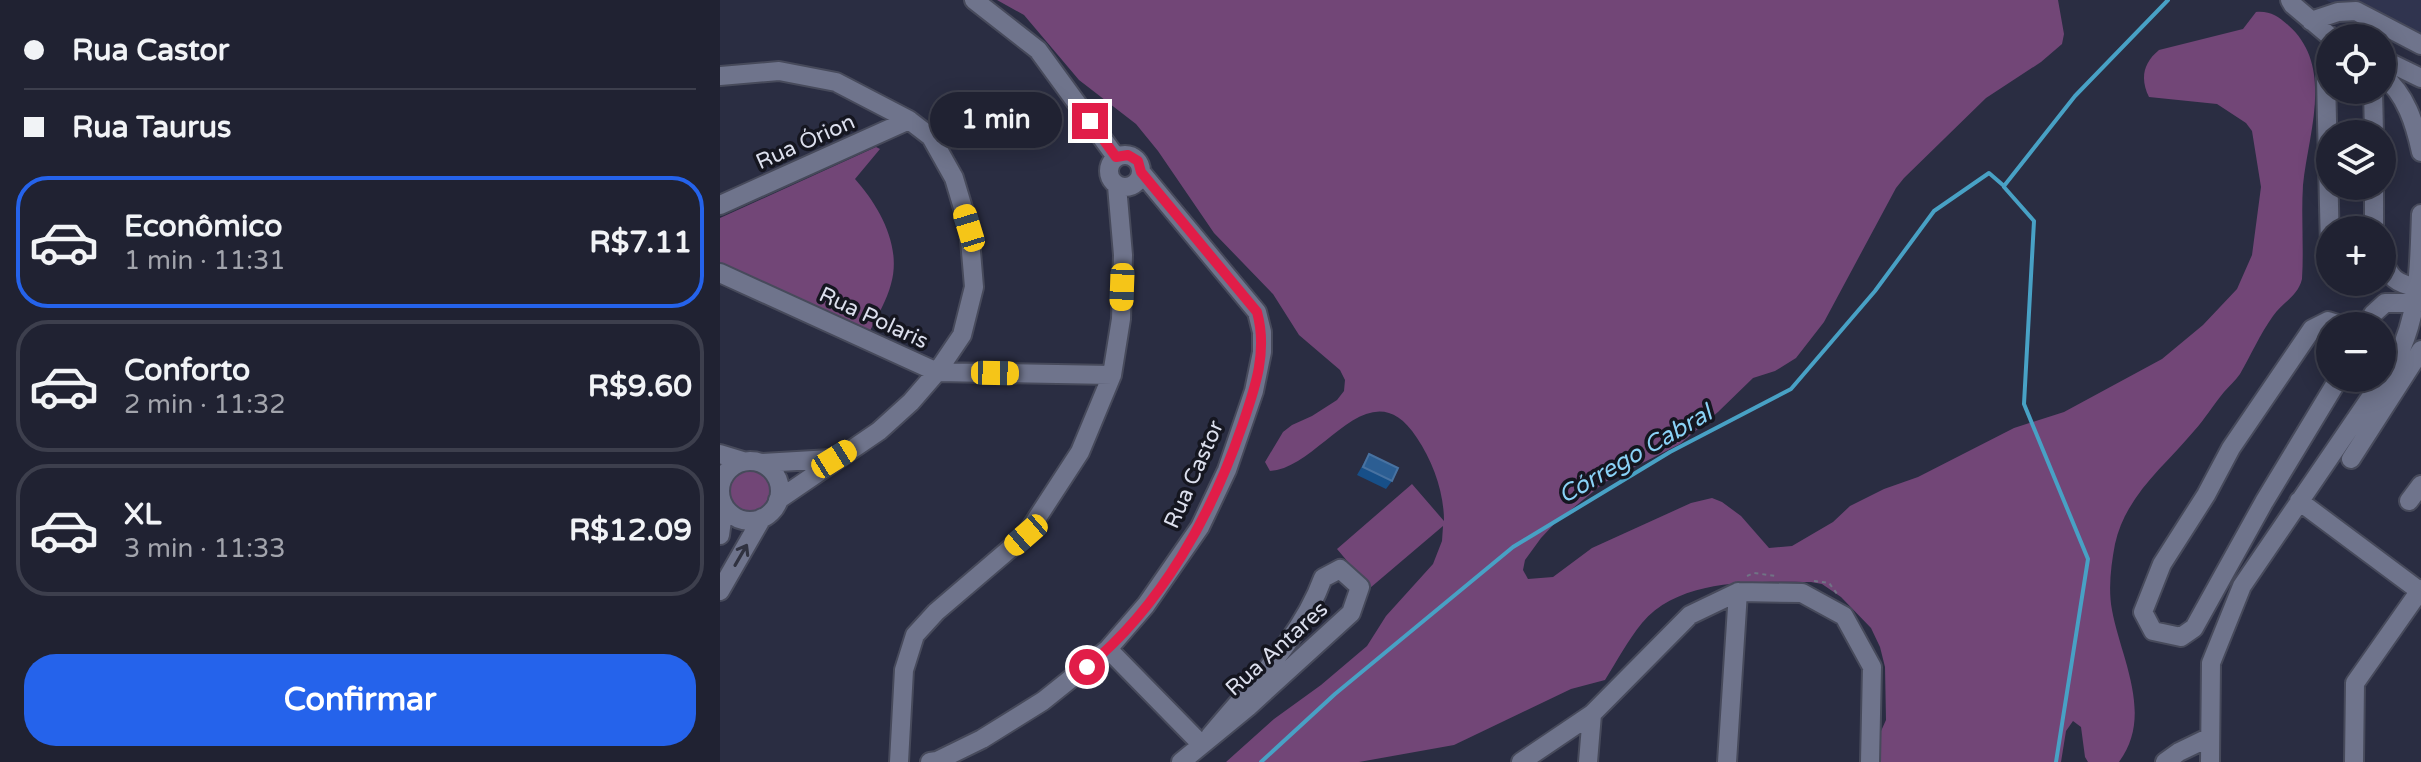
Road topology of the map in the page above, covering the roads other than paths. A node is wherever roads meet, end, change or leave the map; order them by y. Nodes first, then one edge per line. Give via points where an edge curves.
1 (974, 0) edge
2 (2290, 0) edge
3 (2317, 24) edge
4 (2331, 24) edge
5 (2381, 24) edge
6 (2396, 32) edge
7 (2421, 45) edge
8 (2396, 67) edge
9 (720, 76) edge
10 (2421, 81) edge
11 (2396, 88) edge
12 (2327, 104) edge
13 (2413, 116) edge
14 (909, 120) junction
15 (2421, 152) edge
16 (1116, 157) junction
17 (1141, 172) junction
18 (1117, 186) junction
19 (720, 205) edge
20 (2421, 214) edge
21 (2329, 216) edge
22 (720, 273) edge
23 (2396, 282) edge
24 (2418, 295) junction
25 (2375, 312) edge
26 (2316, 327) edge
27 (2421, 350) edge
28 (937, 372) junction
29 (1112, 375) junction
30 (2331, 392) edge
31 (720, 454) edge
32 (834, 459) junction
33 (2351, 459) dead end
34 (753, 462) junction
35 (2421, 485) edge
36 (778, 500) junction
37 (2299, 501) junction
38 (2409, 501) dead end
39 (724, 506) junction
40 (762, 518) junction
41 (720, 535) edge
42 (720, 591) edge
43 (2420, 591) edge
44 (1738, 592) junction
45 (1108, 649) junction
46 (1592, 714) junction
47 (2210, 737) junction
48 (1205, 740) junction
49 (899, 762) edge
50 (930, 762) edge
51 (1181, 762) edge
52 (1521, 762) edge
53 (1588, 762) edge
54 (1727, 762) edge
55 (1870, 762) edge
56 (2165, 762) edge
57 (2210, 762) edge
58 (2354, 762) edge

1 - 16 street via 1038,50
2 - 3 street
4 - 5 street via 2338,12 2356,11
6 - 7 street
8 - 10 street
9 - 14 street via 779,71 836,82
10 - 13 street via 2411,89
11 - 13 street
12 - 21 street
13 - 15 street
14 - 19 street, Rua Órion
14 - 28 street via 931,137 954,178 969,228 974,287 962,335
16 - 17 street via 1133,157
16 - 18 street via 1108,172
17 - 18 street via 1136,184
17 - 45 street, Rua Castor via 1257,312 1262,352 1231,457 1200,527
18 - 29 street via 1123,255
20 - 24 street
22 - 28 street, Rua Polaris
23 - 24 street
24 - 25 street via 2385,303
24 - 37 street via 2408,338 2396,360
26 - 30 street via 2231,448 2162,564 2143,612 2153,631 2181,637 2194,628
27 - 33 street
28 - 29 street, Rua Polaris
28 - 32 street via 879,431
29 - 49 street via 1080,452 1026,535 915,635 904,670
31 - 34 street
32 - 34 street
32 - 36 street
34 - 36 street via 769,468 778,482
34 - 39 street via 735,465 723,479
35 - 38 street
36 - 40 street
37 - 43 street
37 - 47 street via 2242,586 2211,663
39 - 40 street via 737,518
39 - 41 street
42 -> 40 street
43 - 58 street via 2355,683
44 - 46 street via 1690,615
44 - 54 street
44 - 55 street via 1802,593 1844,616 1872,667
45 - 48 street
45 - 50 street, Rua Castor via 1043,701 982,739
46 - 52 street
46 - 53 street
47 - 56 street
47 - 57 street
48 - 48 street, Rua Antares via 1293,635 1323,578 1340,569 1360,587 1351,613
48 - 51 street, Rua Antares

